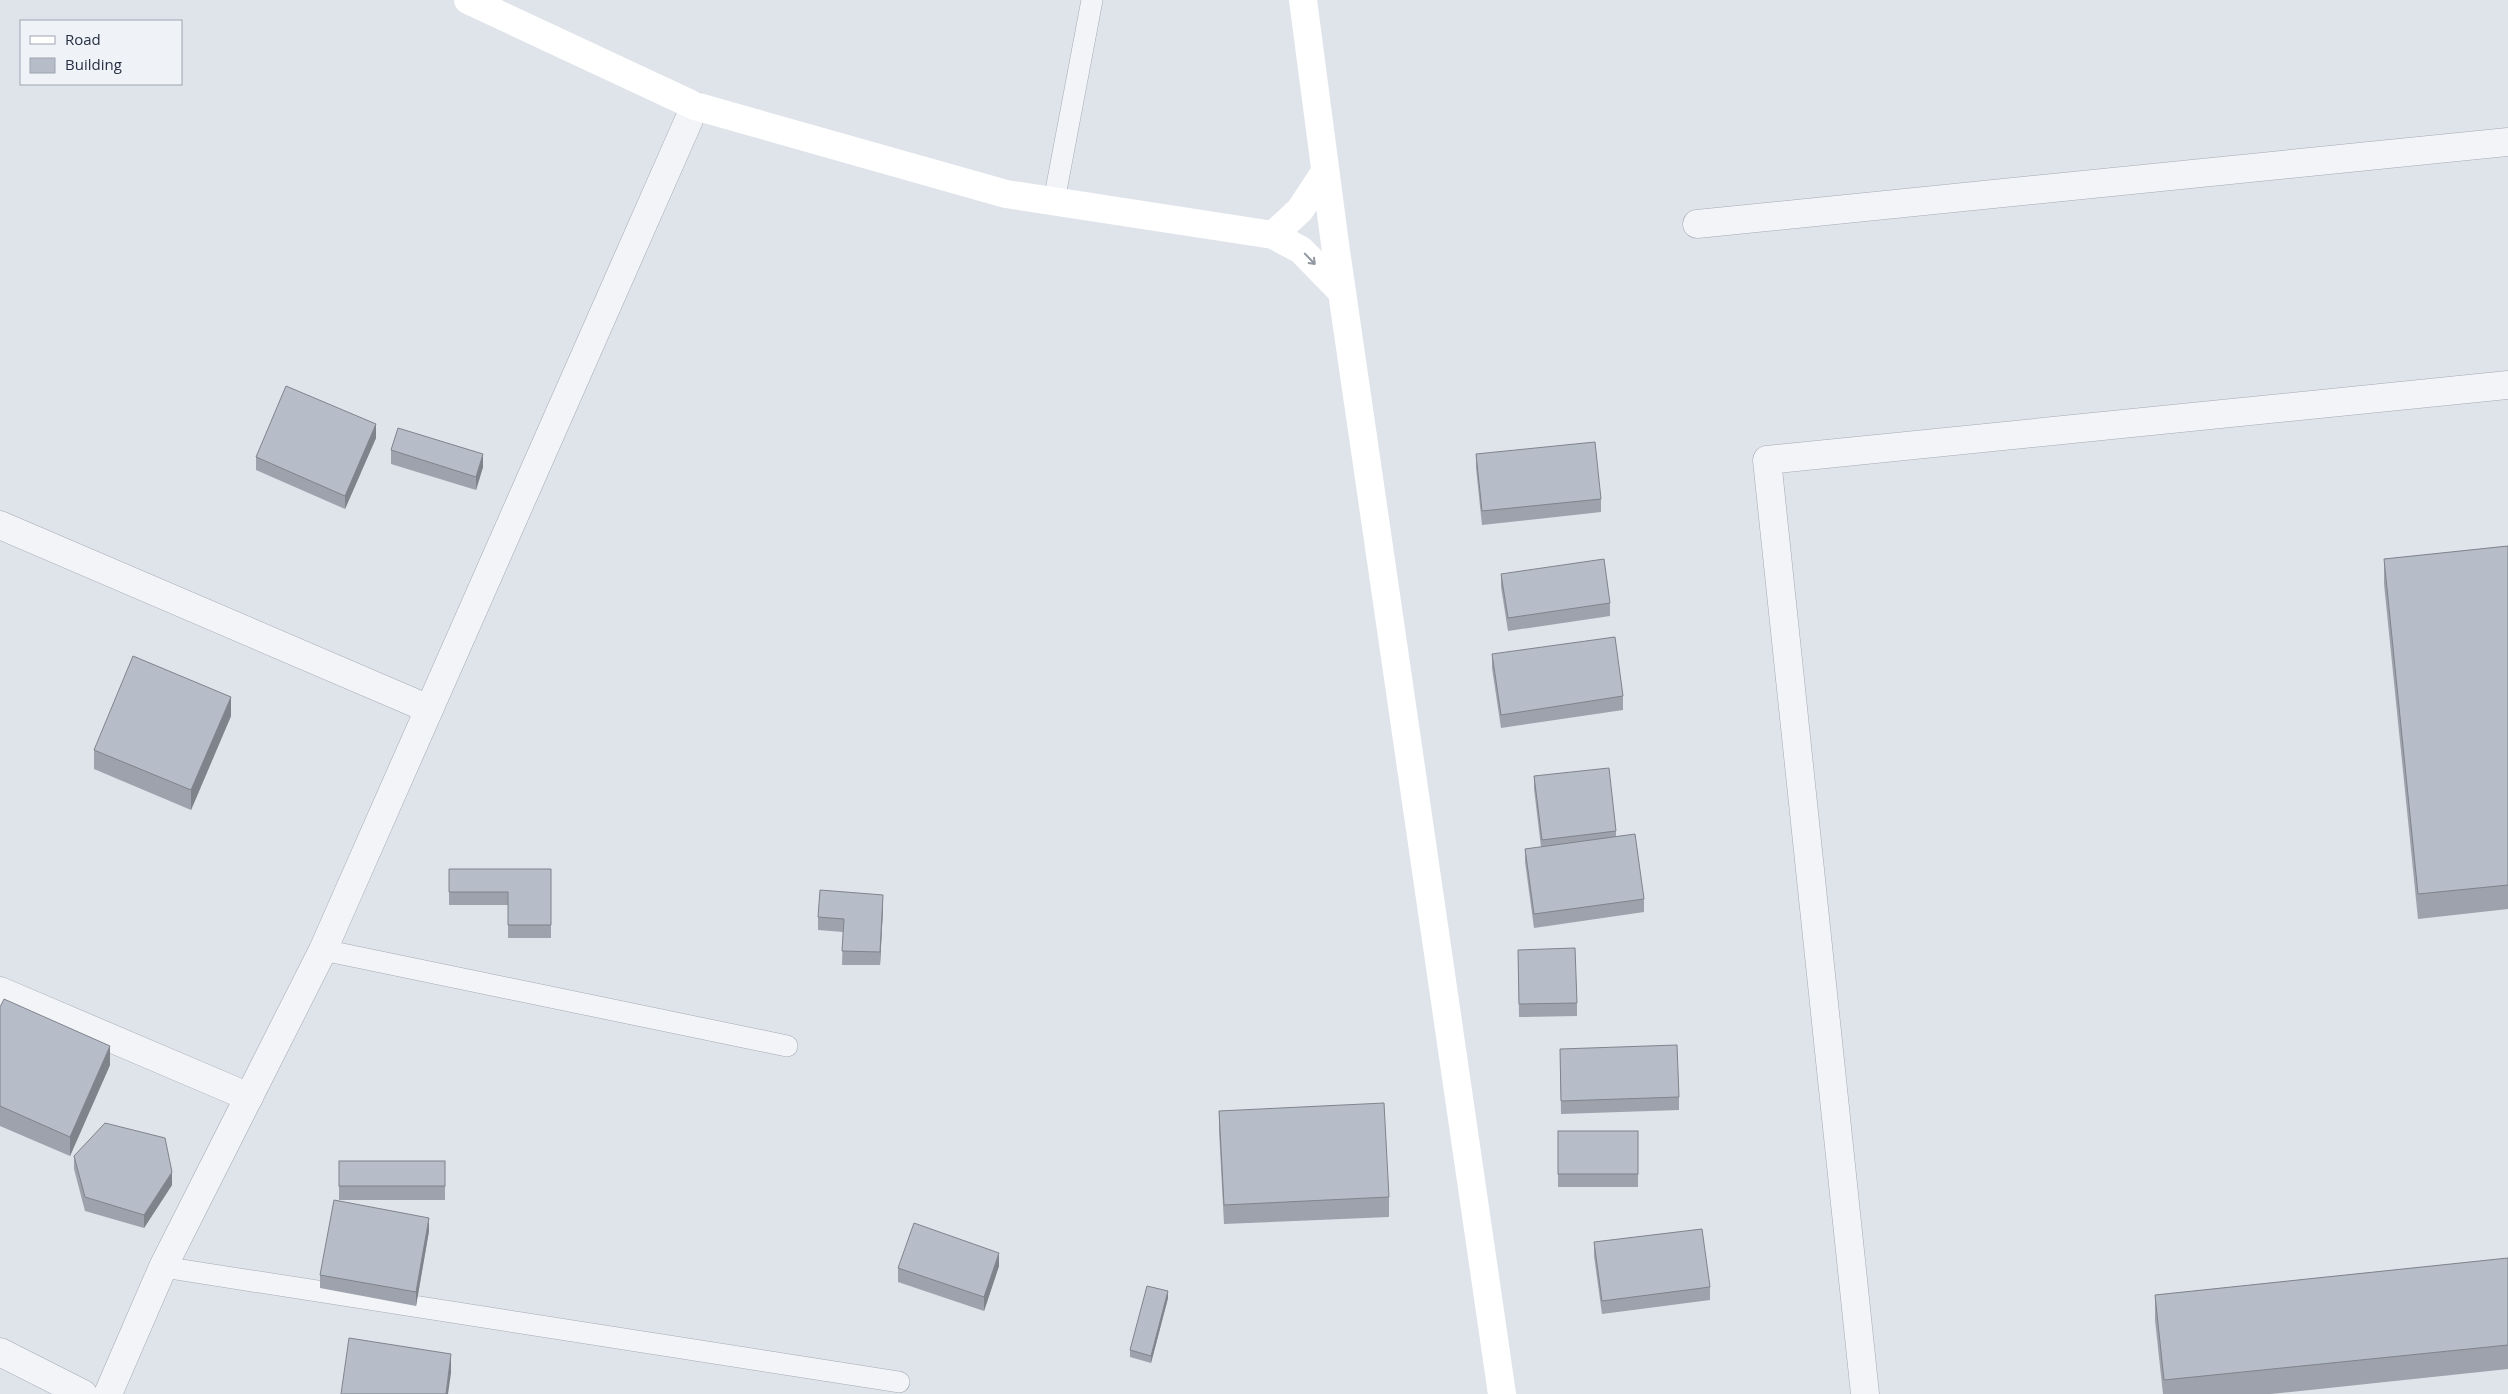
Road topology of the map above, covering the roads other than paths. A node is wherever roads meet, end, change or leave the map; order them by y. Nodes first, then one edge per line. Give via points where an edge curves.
1 (468, 0) edge
2 (1092, 0) edge
3 (1303, 0) edge
4 (695, 106) junction
5 (2508, 142) edge
6 (1325, 172) junction
7 (1054, 201) junction
8 (1697, 224) dead end
9 (1273, 235) junction
10 (1342, 292) junction
11 (2508, 385) edge
12 (0, 525) edge
13 (429, 709) junction
14 (323, 950) junction
15 (0, 990) edge
16 (787, 1046) dead end
17 (249, 1098) junction
18 (164, 1267) junction
19 (0, 1352) edge
20 (899, 1382) dead end
21 (83, 1394) edge
22 (108, 1394) edge
23 (1502, 1394) edge
24 (1865, 1394) edge

1 - 4 street
2 - 7 lane
3 - 6 street
4 - 7 street via 1006,194
4 - 13 street
5 - 8 street
6 - 9 street via 1300,210
6 - 10 street
7 - 9 street
9 -> 10 street via 1301,250
10 - 23 street
11 - 24 street via 1768,460
12 - 13 street
13 - 14 street
14 - 16 lane
14 - 17 street
15 - 17 street
17 - 18 street
18 - 20 lane
18 - 22 street
19 - 21 street

